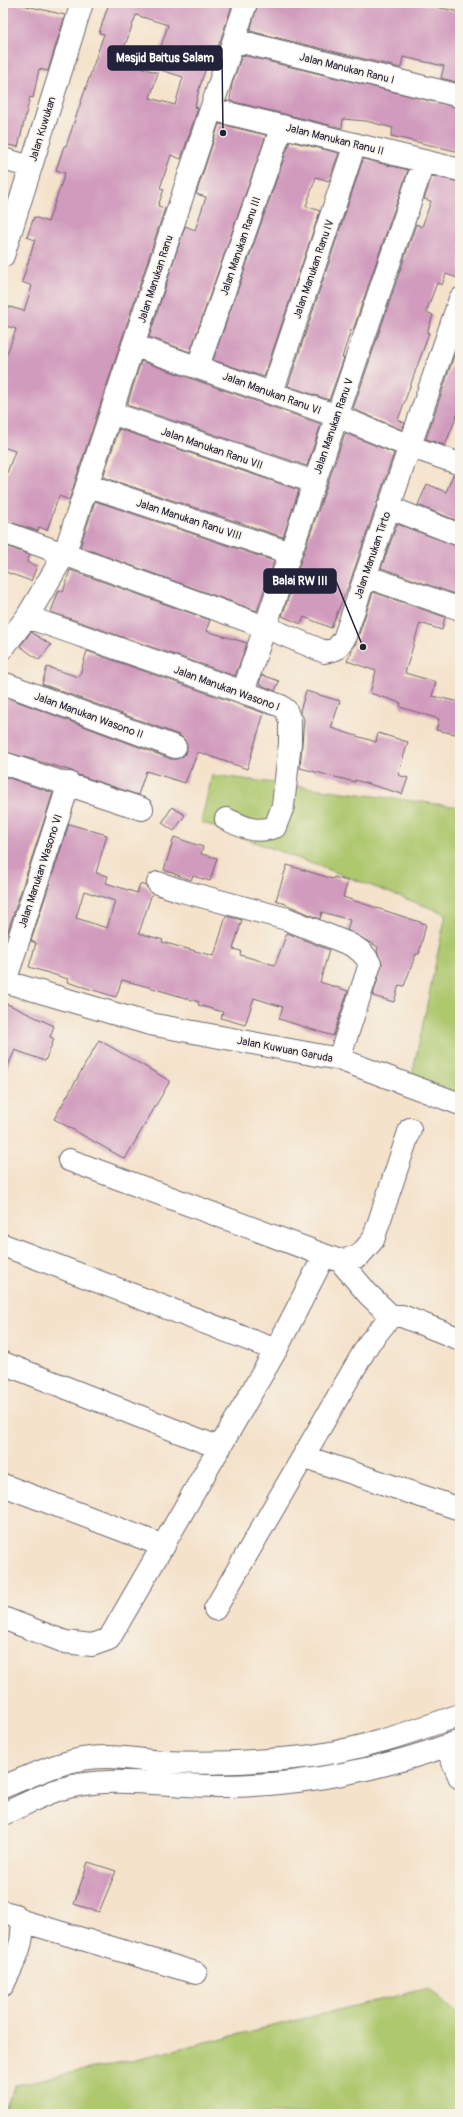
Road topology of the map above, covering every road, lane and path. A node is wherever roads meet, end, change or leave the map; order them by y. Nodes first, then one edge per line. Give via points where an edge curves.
1 (82, 3) edge
2 (246, 3) edge
3 (234, 40) junction
4 (460, 96) edge
5 (211, 109) junction
6 (282, 126) junction
7 (355, 144) junction
8 (3, 159) edge
9 (424, 161) junction
10 (31, 167) junction
11 (460, 170) edge
12 (3, 256) edge
13 (460, 299) edge
14 (133, 345) junction
15 (198, 366) junction
16 (272, 393) junction
17 (111, 413) junction
18 (337, 416) junction
19 (409, 446) junction
20 (460, 464) edge
21 (314, 482) junction
22 (87, 485) junction
23 (388, 506) junction
24 (3, 532) edge
25 (460, 535) edge
26 (290, 553) junction
27 (64, 555) junction
28 (365, 576) junction
29 (460, 609) edge
30 (27, 617) junction
31 (265, 627) junction
32 (3, 648) edge
33 (3, 683) edge
34 (243, 692) junction
35 (175, 747) dead end
36 (3, 763) edge
37 (69, 783) junction
38 (142, 808) dead end
39 (226, 819) dead end
40 (158, 883) dead end
41 (4, 981) edge
42 (339, 1059) junction
43 (460, 1104) edge
44 (410, 1129) dead end
45 (69, 1160) dead end
46 (3, 1246) edge
47 (332, 1259) junction
48 (391, 1316) junction
49 (460, 1339) edge
50 (276, 1350) junction
51 (3, 1363) edge
52 (220, 1448) junction
53 (305, 1457) junction
54 (3, 1485) edge
55 (460, 1509) edge
56 (164, 1546) junction
57 (215, 1609) dead end
58 (3, 1618) edge
59 (460, 1715) edge
60 (453, 1743) edge
61 (103, 1756) junction
62 (460, 1778) edge
63 (104, 1782) junction
64 (3, 1787) edge
65 (3, 1814) edge
66 (12, 1916) edge
67 (196, 1972) dead end
68 (3, 1985) edge

1 - 10 street, Jalan Kuwukan
2 - 3 street, Jalan Manukan Ranu
3 - 4 street, Jalan Manukan Ranu I
3 - 5 street, Jalan Manukan Ranu
5 - 6 street, Jalan Manukan Ranu II
5 - 14 street, Jalan Manukan Ranu
6 - 7 street, Jalan Manukan Ranu II
6 - 15 street, Jalan Manukan Ranu III
7 - 9 street, Jalan Manukan Ranu II
7 - 16 street, Jalan Manukan Ranu IV
8 - 10 street
9 - 11 street, Jalan Manukan Ranu II
9 - 18 street, Jalan Manukan Ranu V
10 - 12 street, Jalan Kuwukan
13 - 19 street, Jalan Manukan Tirto
14 - 15 street, Jalan Manukan Ranu VI
14 - 17 street, Jalan Manukan Ranu
15 - 16 street, Jalan Manukan Ranu VI
16 - 18 street, Jalan Manukan Ranu VI
17 - 21 street, Jalan Manukan Ranu VII
17 - 22 street, Jalan Manukan Ranu
18 - 19 street, Jalan Manukan Ranu VI
18 - 21 street, Jalan Manukan Ranu V
19 - 20 street, Jalan Manukan Ranu VI
19 - 23 street, Jalan Manukan Tirto
21 - 26 street, Jalan Manukan Ranu V
22 - 26 street, Jalan Manukan Ranu VIII
22 - 27 street, Jalan Manukan Ranu
23 - 25 street
23 - 28 street, Jalan Manukan Tirto
24 - 27 street, Jalan Manukan Tirto
26 - 31 street, Jalan Manukan Ranu V
27 - 30 street, Jalan Manukan Ranu
27 - 31 street, Jalan Manukan Tirto
28 - 29 street
28 - 31 street, Jalan Manukan Tirto via 344,639 336,649 325,652
30 - 32 street, Jalan Manukan Ranu
30 - 34 street, Jalan Manukan Wasono I
31 - 34 street, Jalan Manukan Ranu V
33 - 35 street, Jalan Manukan Wasono II
34 - 39 street, Jalan Manukan Wasono I via 281,706 286,710 290,721 283,806 275,827 265,831 253,831
36 - 37 street
37 - 38 street
37 - 41 street, Jalan Manukan Wasono VI
40 - 42 street, Jalan Kuwuan Garuda via 287,919 349,944 366,956 370,964
41 - 42 street, Jalan Kuwuan Garuda via 150,1024
42 - 43 street
44 - 47 street via 373,1240 359,1256
45 - 47 street
46 - 50 street
47 - 48 street
47 - 50 street
48 - 49 street via 402,1316
48 - 53 street via 369,1343
50 - 52 street
51 - 52 street
52 - 56 street
53 - 55 street
53 - 57 street
54 - 56 street
56 - 58 street via 110,1639 92,1645 65,1642
59 - 61 street via 355,1748 294,1758 164,1762
60 - 62 street
60 - 63 street via 419,1755 359,1770 295,1781 221,1786
61 - 63 street
61 - 64 street via 60,1763
63 - 65 street via 61,1789
66 - 67 street
66 - 68 street via 23,1932 18,1952

